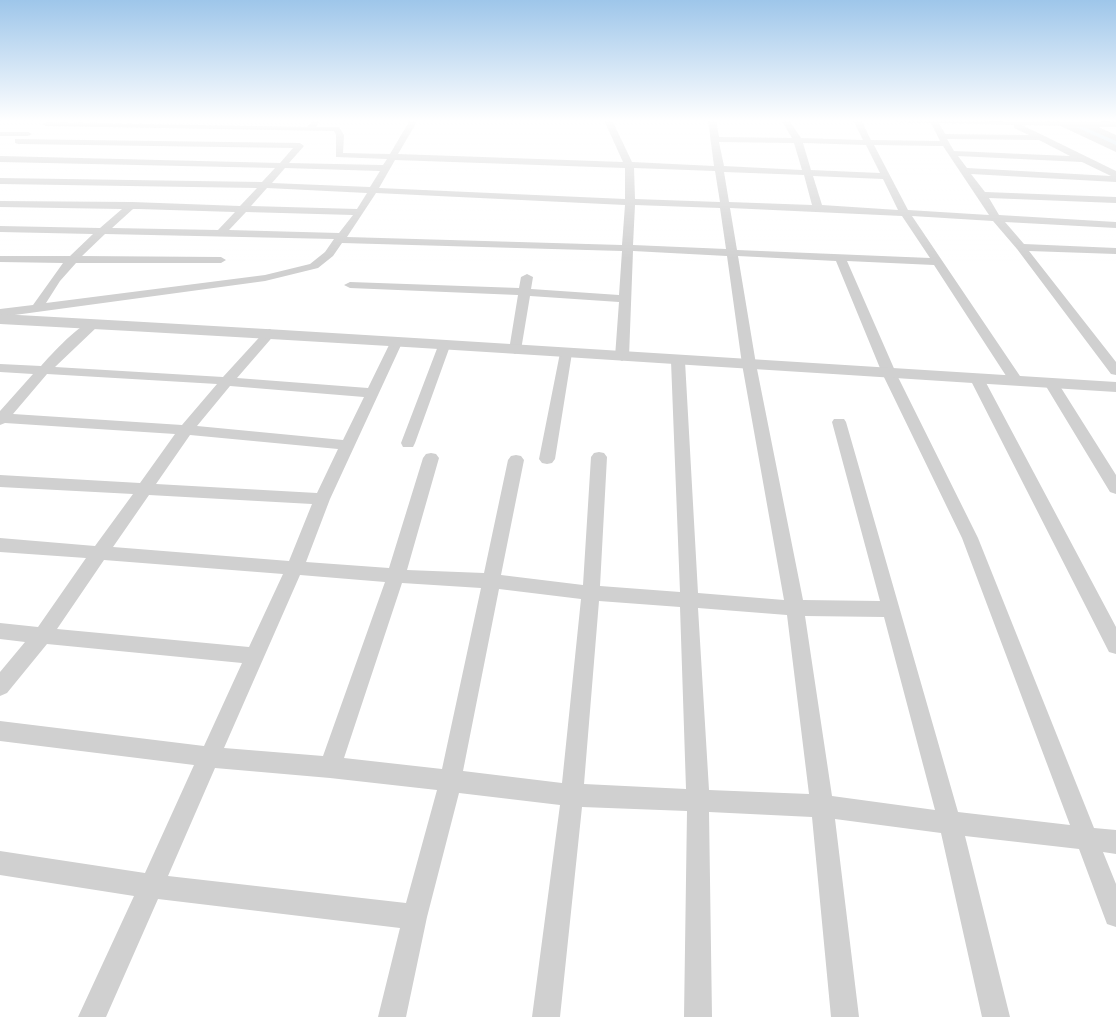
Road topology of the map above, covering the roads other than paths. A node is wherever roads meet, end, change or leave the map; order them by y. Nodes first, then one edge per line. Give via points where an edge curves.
1 (82, 167) edge
2 (138, 167) edge
3 (178, 167) edge
4 (259, 167) edge
5 (281, 167) edge
6 (358, 167) edge
7 (629, 167) edge
8 (684, 167) edge
9 (805, 167) edge
10 (882, 167) edge
11 (963, 167) edge
12 (1098, 167) edge
13 (386, 168) joint
14 (719, 169) junction
15 (965, 171) junction
16 (172, 173) junction
17 (807, 173) junction
18 (887, 176) junction
19 (1116, 177) edge
20 (0, 180) edge
21 (62, 183) junction
22 (264, 185) junction
23 (374, 191) junction
24 (982, 195) junction
25 (1099, 199) junction
26 (1116, 200) edge
27 (630, 202) junction
28 (0, 204) edge
29 (32, 205) junction
30 (135, 206) junction
31 (726, 206) junction
32 (244, 208) junction
33 (818, 208) junction
34 (1110, 211) dead end
35 (360, 212) junction
36 (905, 213) junction
37 (995, 217) junction
38 (1116, 225) edge
39 (0, 229) edge
40 (103, 231) junction
41 (221, 233) junction
42 (341, 238) junction
43 (1021, 247) junction
44 (628, 248) junction
45 (1116, 251) edge
46 (732, 252) junction
47 (0, 258) edge
48 (840, 258) junction
49 (72, 259) junction
50 (221, 260) dead end
51 (938, 262) junction
52 (528, 277) dead end
53 (350, 286) dead end
54 (525, 292) junction
55 (625, 299) junction
56 (37, 308) junction
57 (0, 314) edge
58 (0, 320) edge
59 (93, 324) junction
60 (270, 334) junction
61 (396, 343) junction
62 (444, 346) junction
63 (515, 350) junction
64 (566, 353) junction
65 (622, 357) junction
66 (678, 361) junction
67 (749, 364) junction
68 (0, 368) edge
69 (43, 369) junction
70 (1116, 371) edge
71 (889, 373) junction
72 (977, 379) junction
73 (227, 381) junction
74 (1016, 382) junction
75 (1051, 383) junction
76 (1116, 387) edge
77 (373, 393) junction
78 (0, 419) edge
79 (839, 422) dead end
80 (186, 430) junction
81 (408, 443) dead end
82 (348, 445) junction
83 (599, 457) dead end
84 (431, 458) dead end
85 (547, 459) dead end
86 (516, 460) dead end
87 (0, 481) edge
88 (1116, 488) edge
89 (144, 490) junction
90 (322, 499) junction
91 (0, 546) edge
92 (101, 554) junction
93 (295, 567) junction
94 (396, 576) junction
95 (493, 581) junction
96 (591, 593) junction
97 (690, 600) junction
98 (795, 608) junction
99 (890, 609) junction
100 (0, 631) edge
101 (43, 634) junction
102 (1116, 646) edge
103 (255, 656) junction
104 (0, 686) edge
105 (0, 731) edge
106 (210, 757) junction
107 (330, 767) junction
108 (452, 780) junction
109 (572, 794) junction
110 (698, 800) junction
111 (822, 806) junction
112 (950, 824) junction
113 (1088, 840) junction
114 (1116, 842) edge
115 (0, 864) edge
116 (150, 886) junction
117 (1116, 915) edge
118 (415, 917) junction
119 (92, 1017) edge
120 (392, 1017) edge
121 (546, 1017) edge
122 (698, 1017) edge
123 (845, 1017) edge
124 (996, 1017) edge

1 - 21 street
2 - 16 street
3 - 16 street
4 - 16 street
5 - 22 street
6 - 13 street
7 - 27 street
8 - 14 street
9 - 17 street
10 - 18 street
11 - 15 street
12 - 19 street
13 - 23 street
14 - 17 street
14 - 31 street
15 - 19 street
15 - 24 street
16 - 21 street
16 - 22 street
16 - 30 street
17 - 18 street
17 - 33 street
18 - 36 street
20 - 21 street
21 - 29 street
22 - 23 street
22 - 32 street
23 - 27 street
23 - 35 street
24 - 25 street
24 - 37 street
25 - 26 street
25 - 34 street
27 - 31 street
27 - 44 street
28 - 29 street
29 - 30 street
30 - 32 street
30 - 40 street
31 - 33 street
31 - 46 street
32 - 35 street
32 - 41 street
33 - 36 street
35 - 42 street
36 - 37 street
36 - 51 street
37 - 38 street
37 - 43 street
39 - 40 street
40 - 41 street
40 - 49 street
41 - 42 street
42 - 44 street
42 - 56 street via 314,266 265,278
43 - 45 street
43 - 70 street
44 - 46 street
44 - 55 street
46 - 48 street
46 - 67 street
47 - 49 street
48 - 51 street
48 - 71 street
49 - 50 street
49 - 56 street
51 - 74 street
52 - 54 street
53 - 54 street
54 - 55 street
54 - 63 street
55 - 65 street
56 - 57 street
58 - 59 street
59 - 60 street
59 - 69 street
60 - 61 street
60 - 73 street
61 - 62 street
61 - 77 street
62 - 63 street
62 - 81 street
63 - 64 street
64 - 65 street
64 - 85 street
65 - 66 street
66 - 67 street
66 - 97 street
67 - 71 street
67 - 98 street
68 - 69 street
69 - 73 street
69 - 78 street
71 - 72 street
71 - 113 street via 970,538
72 - 74 street
72 - 102 street
73 - 77 street
73 - 80 street
74 - 75 street
75 - 76 street
75 - 88 street
77 - 82 street
78 - 80 street
79 - 99 street
80 - 82 street
80 - 89 street
82 - 90 street
83 - 96 street
84 - 94 street
86 - 95 street
87 - 89 street
89 - 90 street
89 - 92 street
90 - 93 street
91 - 92 street
92 - 93 street
92 - 101 street
93 - 94 street
93 - 103 street
94 - 95 street
94 - 107 street
95 - 96 street
95 - 108 street
96 - 97 street
96 - 109 street
97 - 98 street
97 - 110 street
98 - 99 street
98 - 111 street
99 - 112 street
100 - 101 street
101 - 103 street
101 - 104 street
103 - 106 street
105 - 106 street
106 - 107 street
106 - 116 street
107 - 108 street
108 - 109 street
108 - 118 street
109 - 110 street
109 - 121 street
110 - 111 street
110 - 122 street
111 - 112 street
111 - 123 street
112 - 113 street
112 - 124 street
113 - 114 street
113 - 117 street
115 - 116 street
116 - 118 street
116 - 119 street
118 - 120 street

